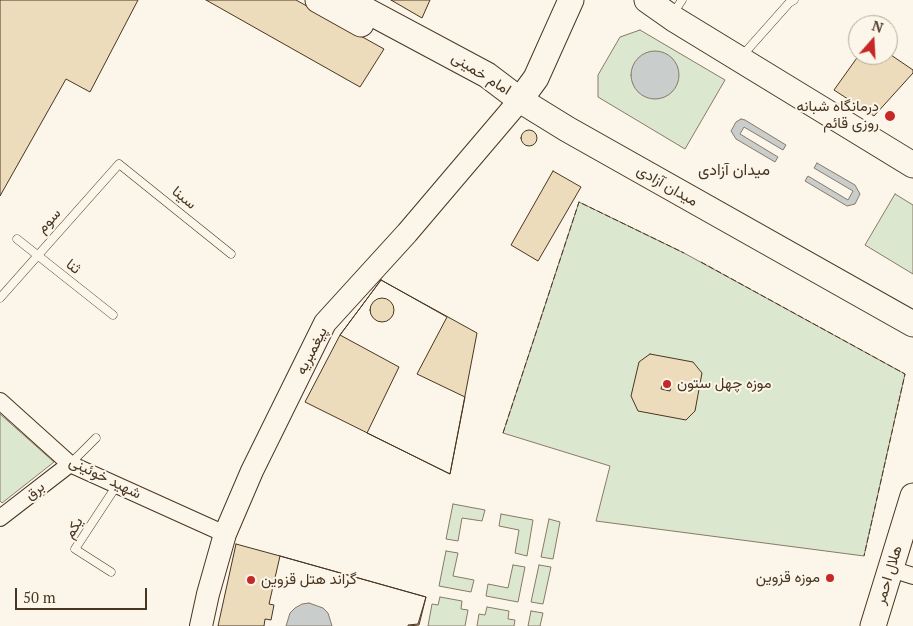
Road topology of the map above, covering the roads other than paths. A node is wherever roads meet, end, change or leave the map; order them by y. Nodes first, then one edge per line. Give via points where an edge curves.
1 (318, 0) edge
2 (347, 0) edge
3 (571, 0) edge
4 (647, 0) edge
5 (794, 0) edge
6 (677, 8) edge
7 (740, 59) junction
8 (520, 100) junction
9 (119, 164) joint
10 (913, 165) edge
11 (18, 240) dead end
12 (231, 254) dead end
13 (37, 256) junction
14 (0, 298) edge
15 (113, 315) dead end
16 (913, 324) edge
17 (0, 401) edge
18 (96, 438) dead end
19 (70, 464) junction
20 (117, 485) junction
21 (913, 496) edge
22 (1, 515) edge
23 (225, 534) junction
24 (111, 572) dead end
25 (902, 573) edge
26 (201, 626) edge
27 (873, 626) edge

1 - 8 main road, امام خمینی via 478,89
2 - 8 main road, امام خمینی via 487,75
3 - 8 main road via 536,78
4 - 6 main road
5 - 7 lane
6 - 7 main road
7 - 10 main road
8 - 16 main road, میدان آزادی
8 - 23 main road, پیغمبریه via 325,323 252,470
9 - 12 lane, سینا
9 - 13 lane, سوم
11 - 13 lane, ثنا
13 - 14 lane, سوم
13 - 15 lane, ثنا
17 - 19 street, شهید خوئینی
18 - 19 lane
19 - 20 street, شهید خوئینی
19 - 22 street, برق
20 - 23 street, شهید خوئینی
20 - 24 lane, یکم via 75,550
21 - 25 main road, هلال احمر
23 - 26 main road, پیغمبریه
25 - 27 main road, هلال احمر

